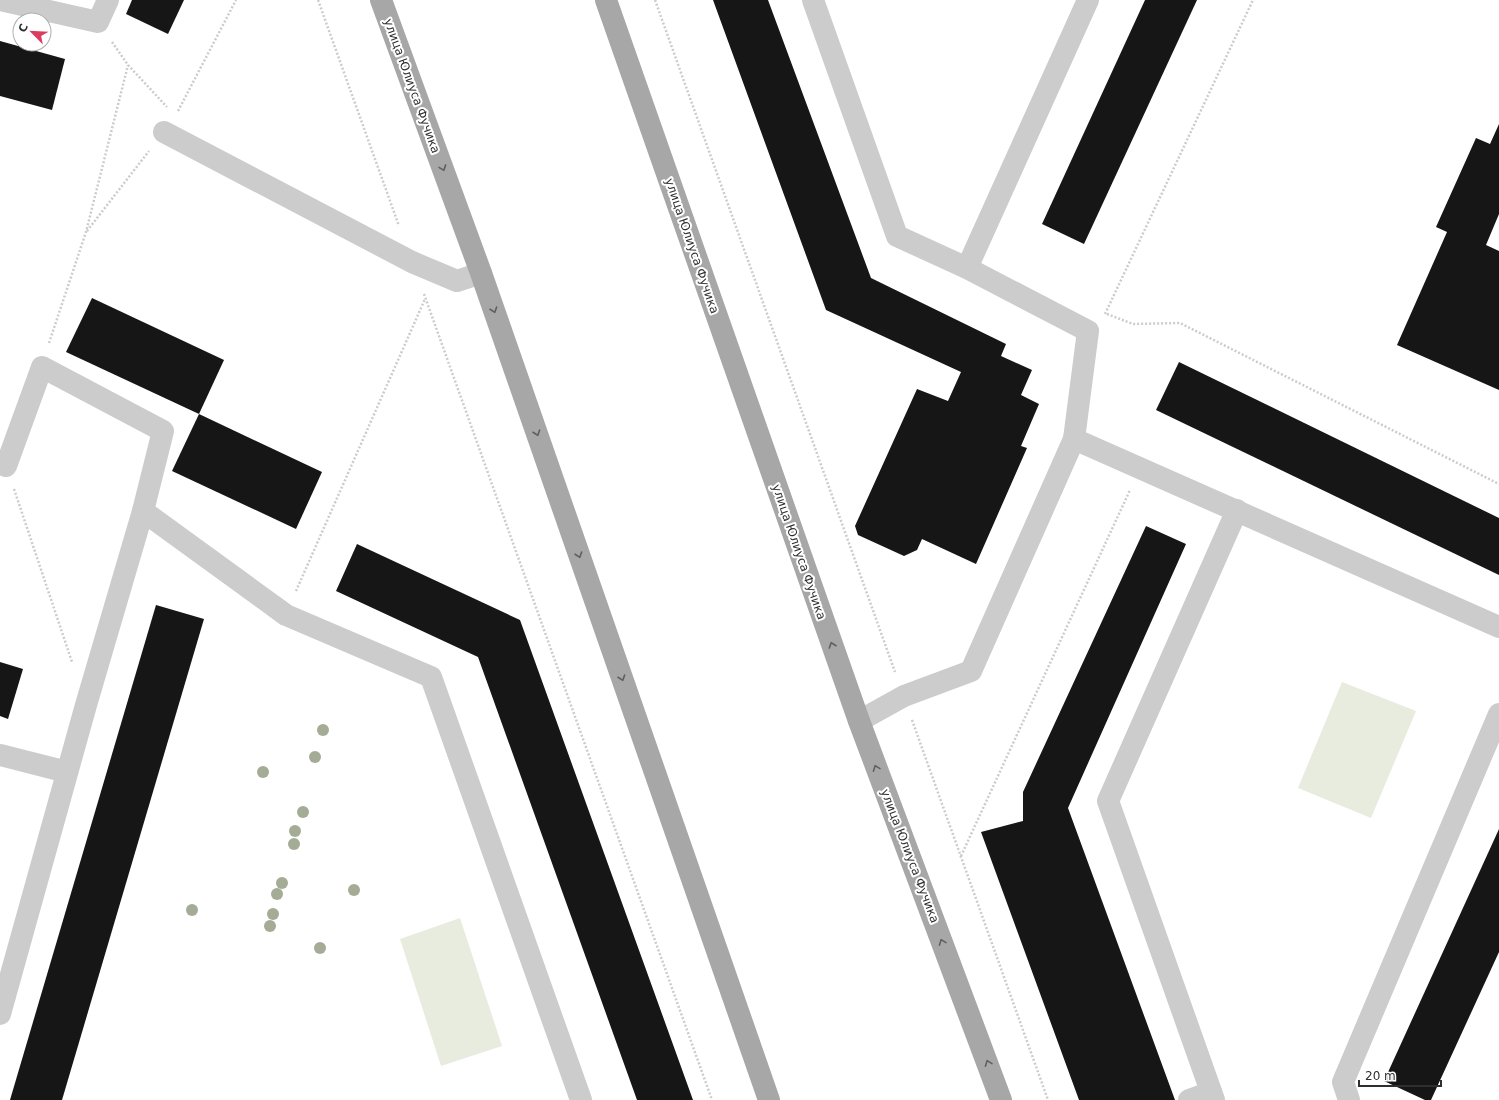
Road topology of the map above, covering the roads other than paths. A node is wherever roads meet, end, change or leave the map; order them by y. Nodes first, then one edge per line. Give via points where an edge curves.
1 (0, 0) edge
2 (108, 0) edge
3 (381, 0) edge
4 (606, 0) edge
5 (813, 0) edge
6 (1088, 0) edge
7 (164, 132) dead end
8 (967, 268) junction
9 (481, 273) junction
10 (1074, 439) junction
11 (3, 465) edge
12 (1238, 510) junction
13 (143, 511) junction
14 (1499, 627) edge
15 (1499, 714) edge
16 (859, 721) junction
17 (0, 754) edge
18 (67, 772) junction
19 (0, 1014) edge
20 (1212, 1096) edge
21 (581, 1100) edge
22 (769, 1100) edge
23 (1001, 1100) edge
24 (1189, 1100) edge
25 (1349, 1100) edge

1 - 2 lane via 98,22
3 -> 9 main road, улица Юлиуса Фучика
16 -> 4 main road, улица Юлиуса Фучика
5 - 8 lane via 897,236
6 - 8 lane
7 - 9 lane via 412,262 457,281
8 - 10 lane via 1088,331
9 -> 22 main road, улица Юлиуса Фучика
10 - 12 lane
10 - 16 lane via 970,671 904,696
11 - 13 lane via 42,367 163,431
12 - 14 lane
12 - 20 lane via 1108,801
13 - 18 lane
13 - 21 lane via 286,615 431,678
15 - 25 lane via 1343,1082
23 -> 16 main road, улица Юлиуса Фучика
17 - 18 lane
18 - 19 lane
20 - 24 lane

